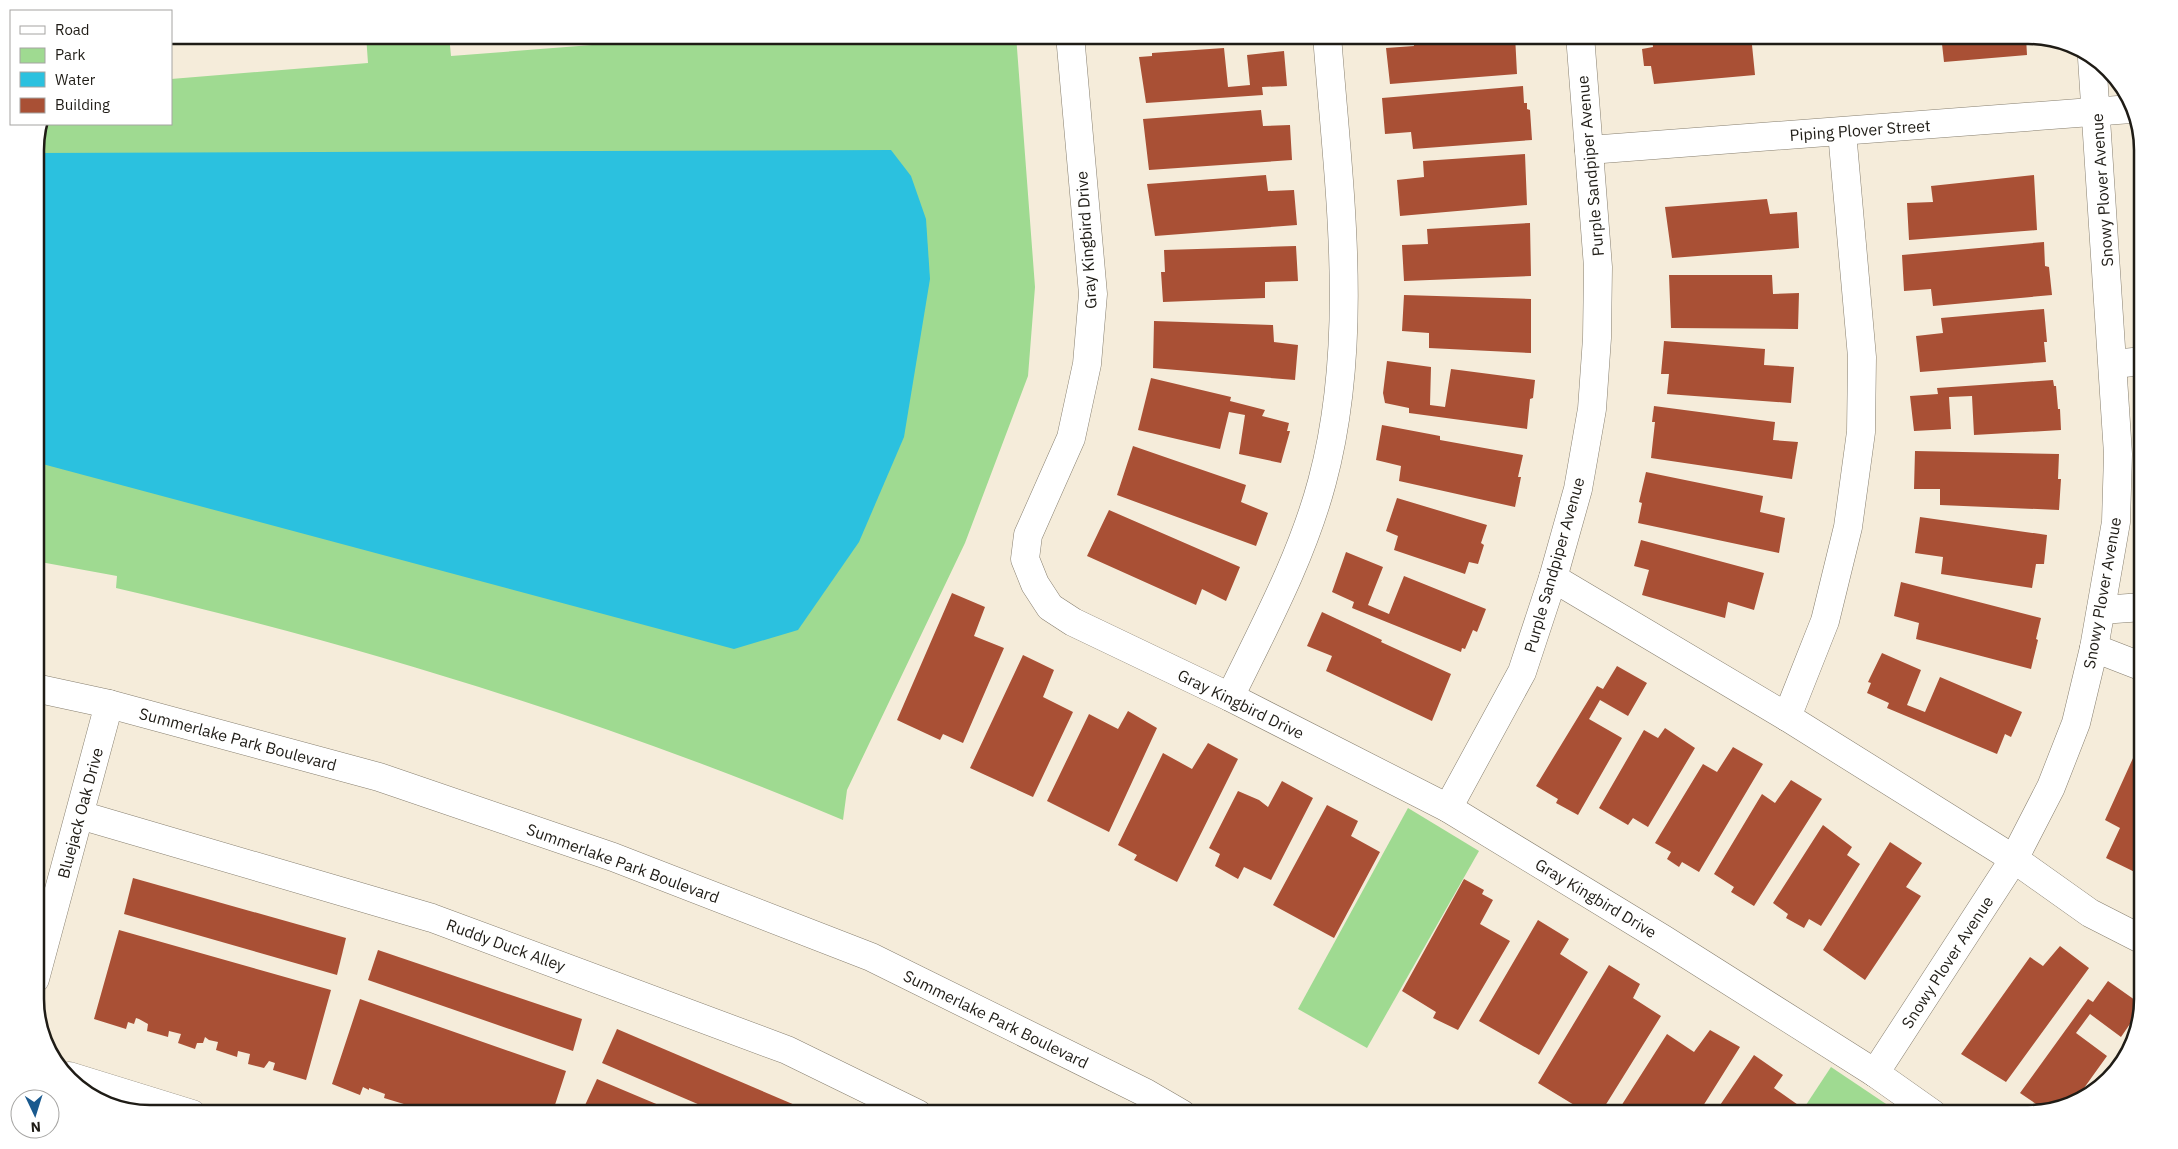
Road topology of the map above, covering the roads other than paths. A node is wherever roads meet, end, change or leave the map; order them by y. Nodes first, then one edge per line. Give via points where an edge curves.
1 (1071, 44) edge
2 (1328, 44) edge
3 (1581, 44) edge
4 (2093, 66) edge
5 (2126, 109) edge
6 (2096, 111) junction
7 (1842, 132) junction
8 (1589, 150) junction
9 (2134, 362) edge
10 (2114, 364) junction
11 (1553, 578) junction
12 (2134, 608) edge
13 (2101, 610) junction
14 (2094, 648) junction
15 (2134, 664) edge
16 (44, 690) edge
17 (1230, 697) junction
18 (109, 704) junction
19 (1787, 717) junction
20 (1448, 808) junction
21 (80, 815) junction
22 (2014, 859) junction
23 (2134, 935) edge
24 (44, 947) edge
25 (1874, 1073) junction
26 (81, 1080) edge
27 (163, 1105) edge
28 (900, 1105) edge
29 (1167, 1105) edge
30 (1920, 1105) edge

1 - 17 street, Gray Kingbird Drive via 1093,294 1087,364 1071,438 1028,535 1025,559 1035,584 1050,607 1073,622
2 - 17 street via 1345,331 1335,409 1322,482 1292,567
3 - 8 street, Purple Sandpiper Avenue
4 - 6 street, Snowy Plover Avenue
5 - 6 street, Piping Plover Street
6 - 7 street, Piping Plover Street
6 - 10 street, Snowy Plover Avenue
7 - 8 street, Piping Plover Street
7 - 19 street via 1862,357 1861,432 1848,527 1825,621
8 - 11 street, Purple Sandpiper Avenue via 1598,267 1592,409 1578,489
9 - 10 street
10 - 13 street, Snowy Plover Avenue via 2118,454 2116,522
11 - 19 street
11 - 20 street, Purple Sandpiper Avenue via 1522,672
12 - 13 street
13 - 14 street, Snowy Plover Avenue
14 - 15 street
14 - 22 street, Snowy Plover Avenue via 2076,723 2051,787
16 - 18 street, Summerlake Park Boulevard
17 - 20 street, Gray Kingbird Drive
18 - 21 street, Bluejack Oak Drive
18 - 29 street, Summerlake Park Boulevard via 379,777 622,861 871,957
19 - 22 street
20 - 25 street, Gray Kingbird Drive
21 - 24 street, Bluejack Oak Drive
21 - 28 street, Ruddy Duck Alley via 432,918 787,1050
22 - 23 street via 2090,913
22 - 25 street, Snowy Plover Avenue
25 - 30 street, Gray Kingbird Drive
26 - 27 street

